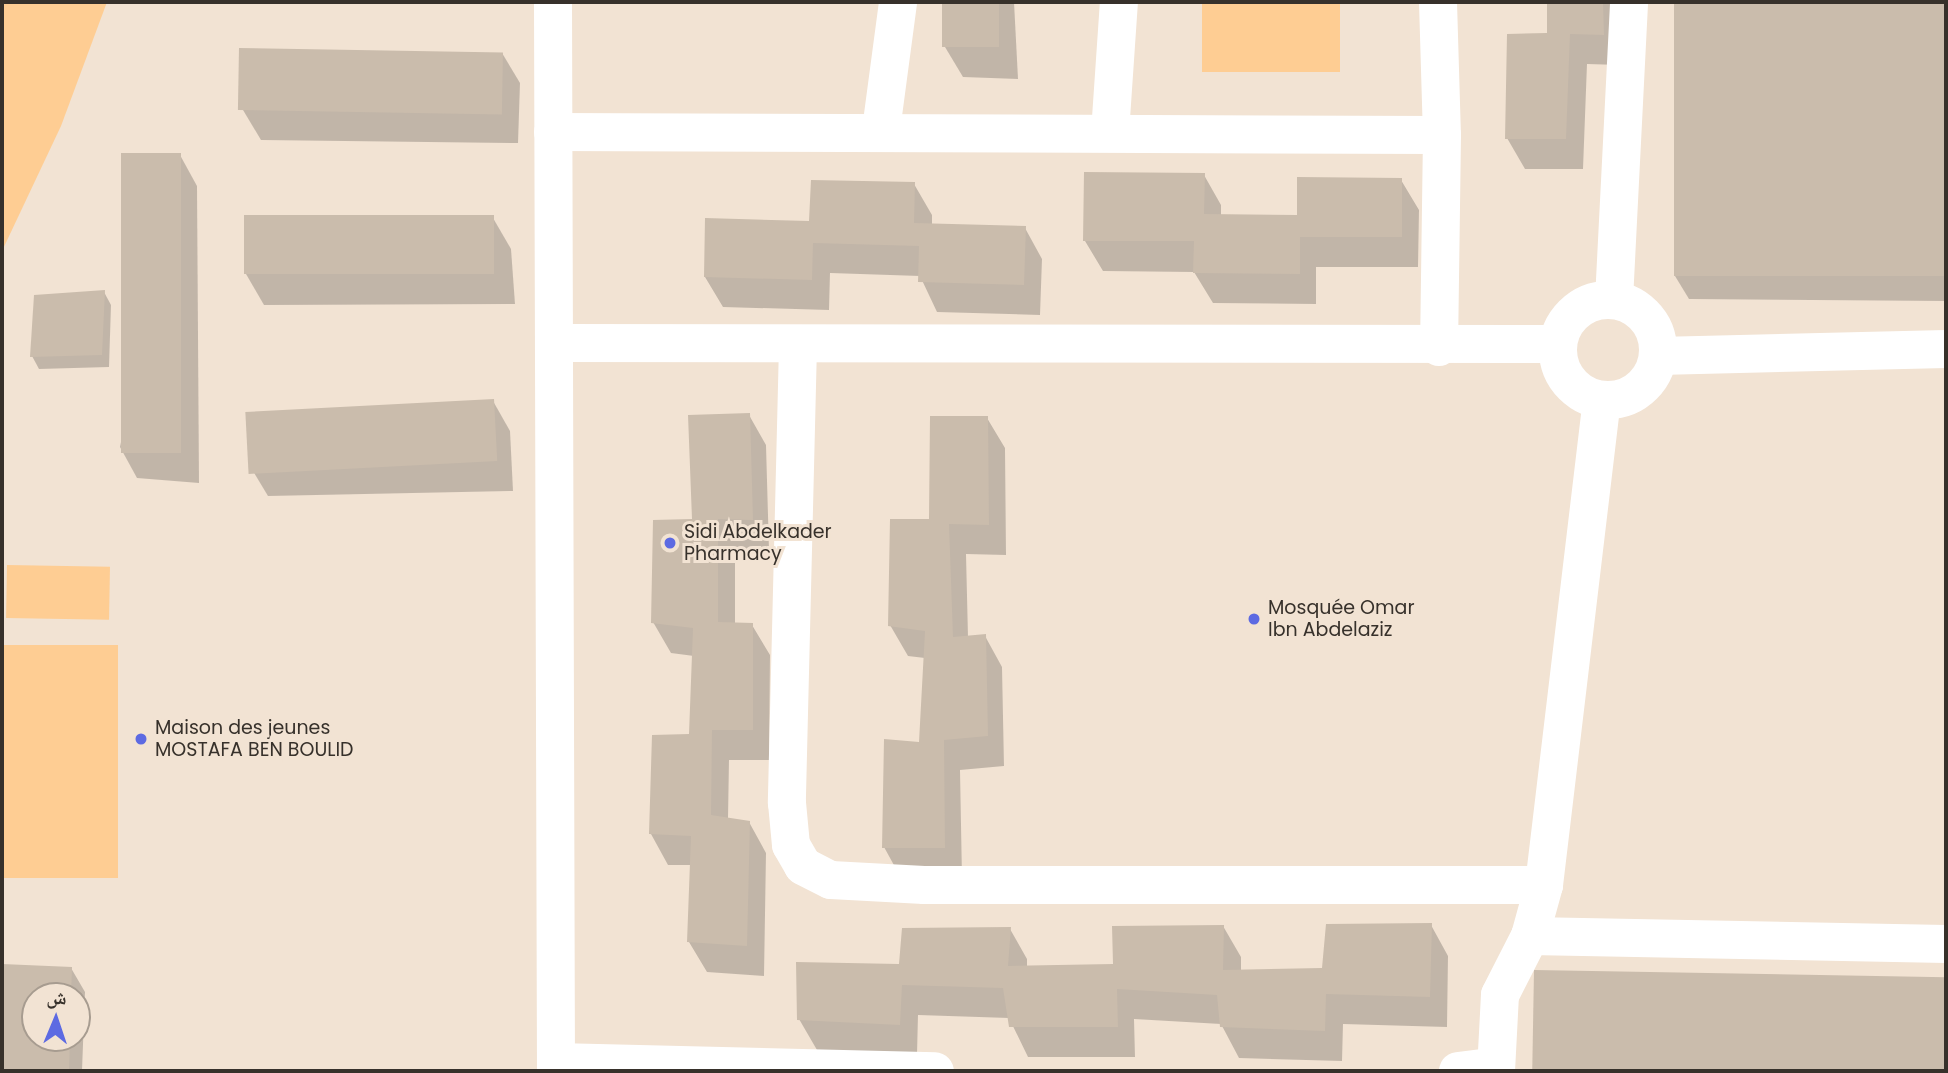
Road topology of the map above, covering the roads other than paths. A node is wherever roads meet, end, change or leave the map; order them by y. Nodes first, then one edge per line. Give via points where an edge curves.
1 (553, 2) edge
2 (898, 2) edge
3 (1119, 2) edge
4 (1438, 2) edge
5 (1629, 2) edge
6 (881, 130) junction
7 (553, 132) junction
8 (1110, 133) junction
9 (1442, 135) junction
10 (1614, 300) junction
11 (555, 343) junction
12 (1557, 344) junction
13 (798, 345) junction
14 (1439, 347) junction
15 (1946, 349) edge
16 (1658, 356) junction
17 (1602, 400) junction
18 (1544, 885) junction
19 (1530, 936) junction
20 (1946, 944) edge
21 (556, 1067) edge
22 (1496, 1068) edge
23 (935, 1071) edge
24 (1458, 1071) edge

1 - 7 street
2 - 6 street
3 - 8 street
4 - 9 street
5 - 10 street
6 - 7 street
6 - 8 street
7 - 11 street
8 - 9 street
9 - 14 street
10 - 12 street via 1587,303 1567,320
10 - 16 street via 1638,310 1654,330
11 - 13 street
11 - 21 street
12 - 14 street
12 - 17 street via 1561,370 1577,390
13 - 14 street
13 - 18 street via 787,803 792,845 803,866 831,880 924,885
15 - 16 street
16 - 17 street via 1648,380 1628,397
17 - 18 street
18 - 19 street
19 - 20 street
19 - 22 street via 1500,995
21 - 23 street
22 - 24 street

